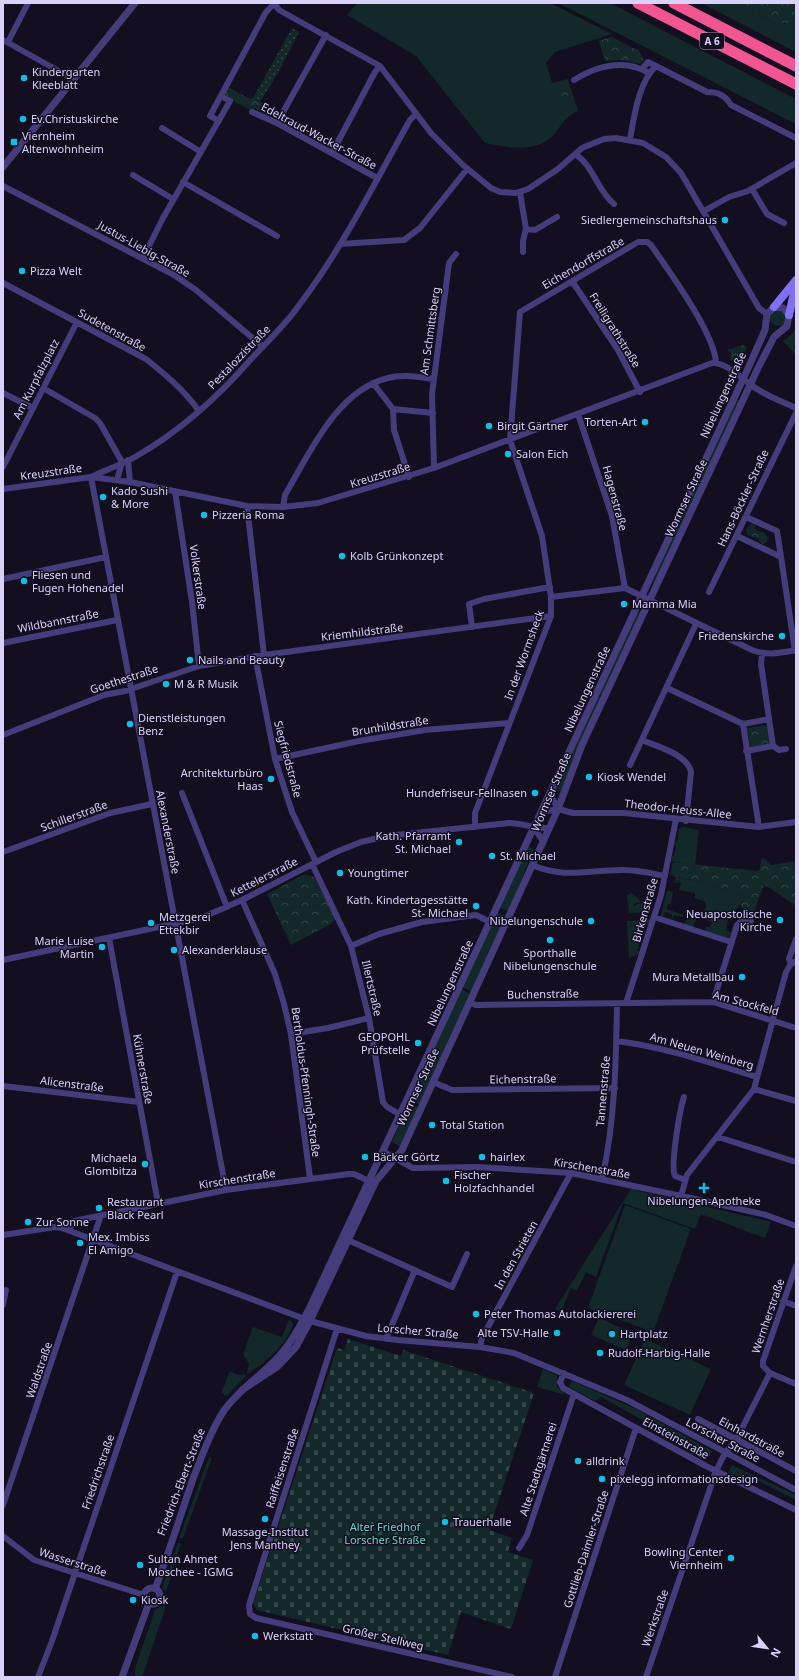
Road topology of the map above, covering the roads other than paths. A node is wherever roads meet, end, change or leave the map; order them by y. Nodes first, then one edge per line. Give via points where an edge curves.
1 (28, 3) edge
2 (135, 3) edge
3 (638, 3) edge
4 (674, 3) edge
5 (274, 4) edge
6 (326, 36) junction
7 (6, 41) edge
8 (380, 66) junction
9 (656, 66) junction
10 (796, 66) edge
11 (642, 69) junction
12 (649, 73) junction
13 (73, 79) junction
14 (574, 80) dead end
15 (796, 84) edge
16 (221, 96) junction
17 (252, 112) dead end
18 (416, 114) junction
19 (219, 121) junction
20 (277, 123) junction
21 (162, 128) dead end
22 (796, 138) edge
23 (630, 139) junction
24 (201, 152) junction
25 (332, 153) junction
26 (575, 154) junction
27 (796, 163) edge
28 (3, 167) edge
29 (467, 169) junction
30 (133, 175) dead end
31 (377, 178) junction
32 (183, 182) junction
33 (3, 186) edge
34 (752, 189) junction
35 (520, 192) junction
36 (173, 199) junction
37 (614, 204) dead end
38 (704, 211) junction
39 (557, 217) dead end
40 (784, 223) dead end
41 (526, 229) junction
42 (277, 236) dead end
43 (340, 244) junction
44 (523, 252) dead end
45 (456, 254) dead end
46 (143, 258) junction
47 (796, 280) edge
48 (572, 281) junction
49 (3, 283) edge
50 (796, 284) edge
51 (774, 307) junction
52 (789, 315) junction
53 (767, 318) junction
54 (77, 322) junction
55 (781, 330) junction
56 (263, 347) junction
57 (716, 363) junction
58 (743, 378) junction
59 (433, 379) junction
60 (373, 383) junction
61 (750, 386) junction
62 (43, 388) junction
63 (3, 392) edge
64 (640, 392) junction
65 (33, 408) junction
66 (796, 408) edge
67 (392, 409) junction
68 (199, 411) junction
69 (796, 413) edge
70 (432, 414) junction
71 (578, 414) junction
72 (510, 440) junction
73 (125, 461) junction
74 (3, 467) edge
75 (434, 468) junction
76 (91, 477) junction
77 (409, 477) junction
78 (117, 480) junction
79 (130, 482) junction
80 (3, 489) edge
81 (175, 492) junction
82 (247, 506) junction
83 (283, 507) junction
84 (746, 517) junction
85 (736, 536) junction
86 (106, 557) junction
87 (781, 557) junction
88 (3, 579) edge
89 (550, 587) junction
90 (625, 588) junction
91 (709, 592) dead end
92 (551, 597) junction
93 (642, 597) junction
94 (650, 601) junction
95 (551, 616) junction
96 (118, 620) junction
97 (696, 624) junction
98 (472, 627) junction
99 (3, 643) edge
100 (796, 650) edge
101 (762, 654) junction
102 (264, 655) junction
103 (255, 656) junction
104 (199, 666) junction
105 (667, 688) junction
106 (131, 689) junction
107 (770, 719) junction
108 (509, 723) junction
109 (742, 724) junction
110 (3, 735) edge
111 (642, 740) junction
112 (773, 746) junction
113 (786, 749) dead end
114 (746, 750) junction
115 (275, 759) junction
116 (630, 764) dead end
117 (182, 793) dead end
118 (550, 794) junction
119 (152, 804) junction
120 (558, 809) junction
121 (541, 812) junction
122 (676, 819) junction
123 (686, 820) junction
124 (796, 822) edge
125 (474, 826) junction
126 (759, 827) junction
127 (534, 828) junction
128 (549, 828) junction
129 (543, 841) junction
130 (3, 852) edge
131 (314, 863) junction
132 (532, 865) junction
133 (665, 876) junction
134 (242, 900) junction
135 (227, 908) junction
136 (654, 917) junction
137 (751, 921) dead end
138 (490, 922) junction
139 (176, 924) junction
140 (109, 938) junction
141 (796, 939) edge
142 (732, 942) junction
143 (351, 946) junction
144 (3, 960) edge
145 (793, 963) edge
146 (469, 1002) junction
147 (713, 1002) junction
148 (617, 1004) junction
149 (626, 1004) junction
150 (369, 1018) junction
151 (773, 1021) junction
152 (796, 1028) edge
153 (291, 1034) junction
154 (617, 1041) junction
155 (757, 1077) junction
156 (433, 1082) junction
157 (3, 1086) edge
158 (615, 1088) junction
159 (754, 1089) junction
160 (684, 1097) dead end
161 (796, 1101) edge
162 (139, 1102) junction
163 (401, 1115) junction
164 (718, 1137) junction
165 (384, 1152) junction
166 (395, 1159) junction
167 (796, 1162) edge
168 (571, 1173) junction
169 (310, 1178) junction
170 (602, 1179) junction
171 (685, 1180) junction
172 (372, 1182) junction
173 (226, 1190) junction
174 (681, 1196) junction
175 (158, 1203) junction
176 (101, 1215) junction
177 (796, 1226) edge
178 (69, 1230) junction
179 (3, 1235) edge
180 (348, 1240) junction
181 (93, 1241) junction
182 (467, 1254) dead end
183 (796, 1266) edge
184 (415, 1270) junction
185 (177, 1272) junction
186 (6, 1290) dead end
187 (783, 1301) junction
188 (3, 1305) edge
189 (796, 1306) edge
190 (307, 1320) junction
191 (337, 1329) junction
192 (386, 1339) junction
193 (480, 1346) junction
194 (564, 1373) junction
195 (770, 1373) junction
196 (796, 1384) edge
197 (574, 1394) junction
198 (698, 1419) dead end
199 (636, 1428) junction
200 (736, 1440) junction
201 (725, 1453) junction
202 (716, 1471) junction
203 (796, 1471) edge
204 (796, 1490) edge
205 (3, 1505) edge
206 (796, 1510) edge
207 (3, 1536) edge
208 (519, 1548) dead end
209 (74, 1573) junction
210 (155, 1589) junction
211 (144, 1595) junction
212 (149, 1603) junction
213 (250, 1614) joint
214 (38, 1677) edge
215 (122, 1677) edge
216 (512, 1677) edge
217 (555, 1677) edge
218 (646, 1677) edge

1 - 7 street
2 - 13 street
3 - 15 highway, A 6
4 - 10 highway, A 6
5 - 6 street via 278,10
5 - 16 street via 266,12
6 - 8 street
6 - 20 street
7 - 13 street
8 - 18 street
8 - 25 street
9 - 11 street via 648,62
9 - 12 street
9 - 22 street via 707,92 716,92 726,98 731,105
11 - 12 street
11 - 14 street via 607,65 590,70
12 - 23 street via 637,103
13 - 28 street
16 - 19 street via 230,101
16 - 19 street via 210,116
17 - 20 street, Edeltraud-Wacker-Straße
18 - 29 street
18 - 31 street, Pestalozzistraße via 410,120
19 - 24 street
20 - 25 street, Edeltraud-Wacker-Straße
21 - 24 street
23 - 26 street via 616,138 594,142
23 - 38 street via 654,148 666,157 681,174
24 - 32 street
25 - 31 street, Edeltraud-Wacker-Straße
26 - 35 street via 558,169
26 - 37 street via 582,158 605,196
27 - 34 street
29 - 35 street via 500,192
29 - 43 street via 420,228 404,240
30 - 36 street
31 - 43 street, Pestalozzistraße
32 - 36 street
32 - 42 street
33 - 46 street, Justus-Liebig-Straße
34 - 38 street via 729,197
34 - 40 street via 767,214
35 - 41 street
36 - 46 street
38 - 53 street
39 - 41 street via 535,230
41 - 44 street
43 - 56 street, Pestalozzistraße via 300,304
45 - 59 street, Am Schmittsberg via 449,262
46 - 56 street, Justus-Liebig-Straße via 196,290
47 - 51 main road
48 - 57 street, Eichendorffstraße via 638,242 647,242 691,306 714,348
48 - 64 street, Freiligrathstraße via 618,350
48 - 72 street, Eichendorffstraße via 522,310 519,315
49 - 54 street, Sudetenstraße
50 - 52 main road
51 - 52 street via 783,308
51 - 53 street, Nibelungenstraße
52 - 55 street, Wormser Straße via 788,322
53 - 55 street via 772,329
53 - 58 street, Nibelungenstraße via 765,330
54 - 62 street, Am Kurpfalzplatz
54 - 68 street, Sudetenstraße via 146,360 188,396
55 - 61 street, Wormser Straße via 768,347
56 - 68 street, Pestalozzistraße via 233,380
57 - 58 street
57 - 64 street, Kreuzstraße
58 - 61 street
58 - 93 street, Nibelungenstraße
59 - 60 street via 404,375
59 - 70 street, Am Schmittsberg
60 - 67 street
60 - 83 street via 344,405 323,430 285,495
61 - 66 street
61 - 94 street, Wormser Straße
62 - 65 street, Am Kurpfalzplatz
62 - 73 street via 95,418
63 - 65 street
64 - 71 street, Kreuzstraße
65 - 74 street, Am Kurpfalzplatz
67 - 70 street
67 - 77 street via 394,430
68 - 73 street, Pestalozzistraße via 157,443
69 - 84 street, Hans-Böckler-Straße
70 - 75 street, Am Schmittsberg
71 - 72 street, Kreuzstraße
71 - 90 street, Hagenstraße via 612,516
72 - 75 street, Kreuzstraße
72 - 89 street, In der Wormsheck via 542,536
73 - 76 street, Pestalozzistraße
73 - 78 street
73 - 79 street
75 - 77 street, Kreuzstraße
76 - 78 street, Kreuzstraße
76 - 80 street, Kreuzstraße
76 - 86 street, Alexanderstraße
77 - 83 street, Kreuzstraße via 318,503
78 - 79 street, Kreuzstraße
79 - 81 street, Kreuzstraße
81 - 82 street, Kreuzstraße
81 - 104 street, Volkerstraße
82 - 83 street, Kreuzstraße
82 - 102 street
84 - 85 street, Hans-Böckler-Straße
84 - 87 street via 777,531
85 - 87 street
85 - 91 street, Hans-Böckler-Straße
86 - 88 street
86 - 96 street, Alexanderstraße
87 - 100 street
89 - 92 street, In der Wormsheck
89 - 98 street via 469,604
90 - 92 street
90 - 93 street
92 - 95 street, In der Wormsheck
93 - 94 street
93 - 118 street, Nibelungenstraße
94 - 97 street
94 - 120 street, Wormser Straße via 582,745
95 - 98 street, Kriemhildstraße
95 - 108 street, In der Wormsheck
96 - 99 street, Wildbannstraße
96 - 106 street, Alexanderstraße
97 - 101 street
97 - 105 street
98 - 102 street, Kriemhildstraße
100 - 101 street
101 - 107 street via 761,664
102 - 103 street, Kriemhildstraße
103 - 104 street, Goethestraße
103 - 115 street, Siegfriedstraße
104 - 106 street, Goethestraße
105 - 109 street
105 - 111 street
106 - 110 street, Goethestraße via 104,695
106 - 119 street, Alexanderstraße
107 - 109 street
107 - 112 street
108 - 115 street, Brunhildstraße via 425,730
108 - 125 street, In der Wormsheck via 475,813
109 - 114 street
111 - 116 street
111 - 123 street via 689,764 691,772
112 - 113 street via 778,750
112 - 114 street
114 - 126 street
115 - 131 street, Siegfriedstraße via 292,812
117 - 135 street
118 - 120 street
118 - 121 street, Nibelungenstraße
119 - 130 street, Schillerstraße via 110,813
119 - 139 street, Alexanderstraße
120 - 121 street
120 - 122 street, Theodor-Heuss-Allee via 573,814 624,813
120 - 128 street, Wormser Straße
121 - 127 street, Nibelungenstraße
122 - 123 street, Theodor-Heuss-Allee
122 - 133 street, Birkenstraße
123 - 126 street, Theodor-Heuss-Allee
124 - 126 street, Theodor-Heuss-Allee
125 - 127 street, Kettelerstraße via 509,823 525,824
125 - 131 street, Kettelerstraße via 387,836 361,842
127 - 128 street, Kettelerstraße
127 - 129 street
127 - 138 street, Nibelungenstraße
128 - 129 street, Wormser Straße
129 - 132 street, Wormser Straße
131 - 134 street, Kettelerstraße
131 - 143 street, Illertstraße
132 - 133 street via 551,872 572,874 633,870
132 - 146 street, Wormser Straße
133 - 136 street, Birkenstraße
134 - 135 street, Kettelerstraße
134 - 153 street, Bertholdus-Pfenningh-Straße via 275,974
135 - 139 street, Kettelerstraße
136 - 142 street
136 - 149 street, Birkenstraße
137 - 142 street via 740,921
138 - 143 street via 476,915 422,922 379,934
138 - 163 street, Nibelungenstraße
139 - 140 street, Kettelerstraße
139 - 173 street, Alexanderstraße
140 - 144 street, Kettelerstraße
140 - 162 street, Kühnerstraße
141 - 145 street via 789,959
142 - 147 street
143 - 150 street, Illertstraße
145 - 151 street via 786,972
146 - 148 street, Buchenstraße via 476,1005
146 - 156 street, Wormser Straße
147 - 149 street, Am Stockfeld
147 - 151 street, Am Stockfeld
148 - 149 street, Am Stockfeld
148 - 154 street, Tannenstraße
150 - 153 street
150 - 163 street, Illertstraße via 383,1102
151 - 152 street, Am Stockfeld
151 - 155 street
153 - 169 street, Bertholdus-Pfenningh-Straße
154 - 155 street, Am Neuen Weinberg via 647,1044
154 - 158 street, Tannenstraße
155 - 159 street
156 - 158 street, Eichenstraße via 452,1090
156 - 166 street, Wormser Straße via 402,1150
157 - 162 street, Alicenstraße
158 - 170 street, Tannenstraße
159 - 161 street
159 - 164 street
160 - 171 street via 673,1166 675,1176
162 - 175 street, Kühnerstraße
163 - 165 street, Nibelungenstraße
164 - 167 street
164 - 171 street
165 - 166 street, Kirschenstraße
165 - 172 street, Nibelungenstraße
166 - 168 street, Kirschenstraße via 413,1168 478,1167
166 - 172 street, Wormser Straße
168 - 170 street, Kirschenstraße
168 - 193 street, In den Strieten
169 - 172 street, Kirschenstraße via 354,1174
169 - 173 street, Kirschenstraße
170 - 174 street, Kirschenstraße
171 - 174 street
172 - 180 street, Wormser Straße
172 - 190 street, Nibelungenstraße
173 - 175 street, Kirschenstraße
174 - 177 street, Kirschenstraße via 766,1215
175 - 176 street, Kirschenstraße
176 - 178 street via 74,1221
176 - 181 street
178 - 179 street, Lorscher Straße via 55,1226
178 - 181 street, Lorscher Straße
180 - 184 street
180 - 190 street, Wormser Straße
181 - 185 street, Lorscher Straße
181 - 205 street, Waldstraße
182 - 184 street via 452,1287
183 - 187 street, Wernherstraße
184 - 192 street
185 - 190 street, Lorscher Straße
185 - 209 street, Friedrichstraße
186 - 188 street
187 - 189 street
187 - 195 street, Wernherstraße via 763,1361 763,1366
190 - 191 street, Lorscher Straße
190 - 210 street, Friedrich-Ebert-Straße via 279,1356 242,1390 224,1412 211,1434
191 - 192 street, Lorscher Straße
191 - 213 street, Raiffeisenstraße via 249,1605
192 - 193 street, Lorscher Straße
193 - 194 street, Lorscher Straße via 514,1353
194 - 197 street, Einsteinstraße via 560,1382
194 - 201 street, Lorscher Straße via 627,1400
195 - 196 street
195 - 200 street
197 - 199 street, Einsteinstraße
197 - 208 street, Alte Stadtgärtnerei via 527,1535
198 - 200 street, Einhardstraße
199 - 202 street, Einsteinstraße
199 - 217 street, Gottlieb-Daimler-Straße
200 - 201 street
200 - 203 street, Einhardstraße
201 - 202 street, Werkstraße
201 - 204 street, Lorscher Straße
202 - 206 street, Einsteinstraße
202 - 218 street, Werkstraße
207 - 209 street, Wasserstraße via 34,1560
209 - 211 street, Wasserstraße
209 - 214 street, Friedrichstraße
210 - 211 street via 147,1590
210 - 212 street, Friedrich-Ebert-Straße via 159,1599 156,1603
211 - 212 street
212 - 215 street, Friedrich-Ebert-Straße
213 - 216 street, Großer Stellweg via 256,1618

